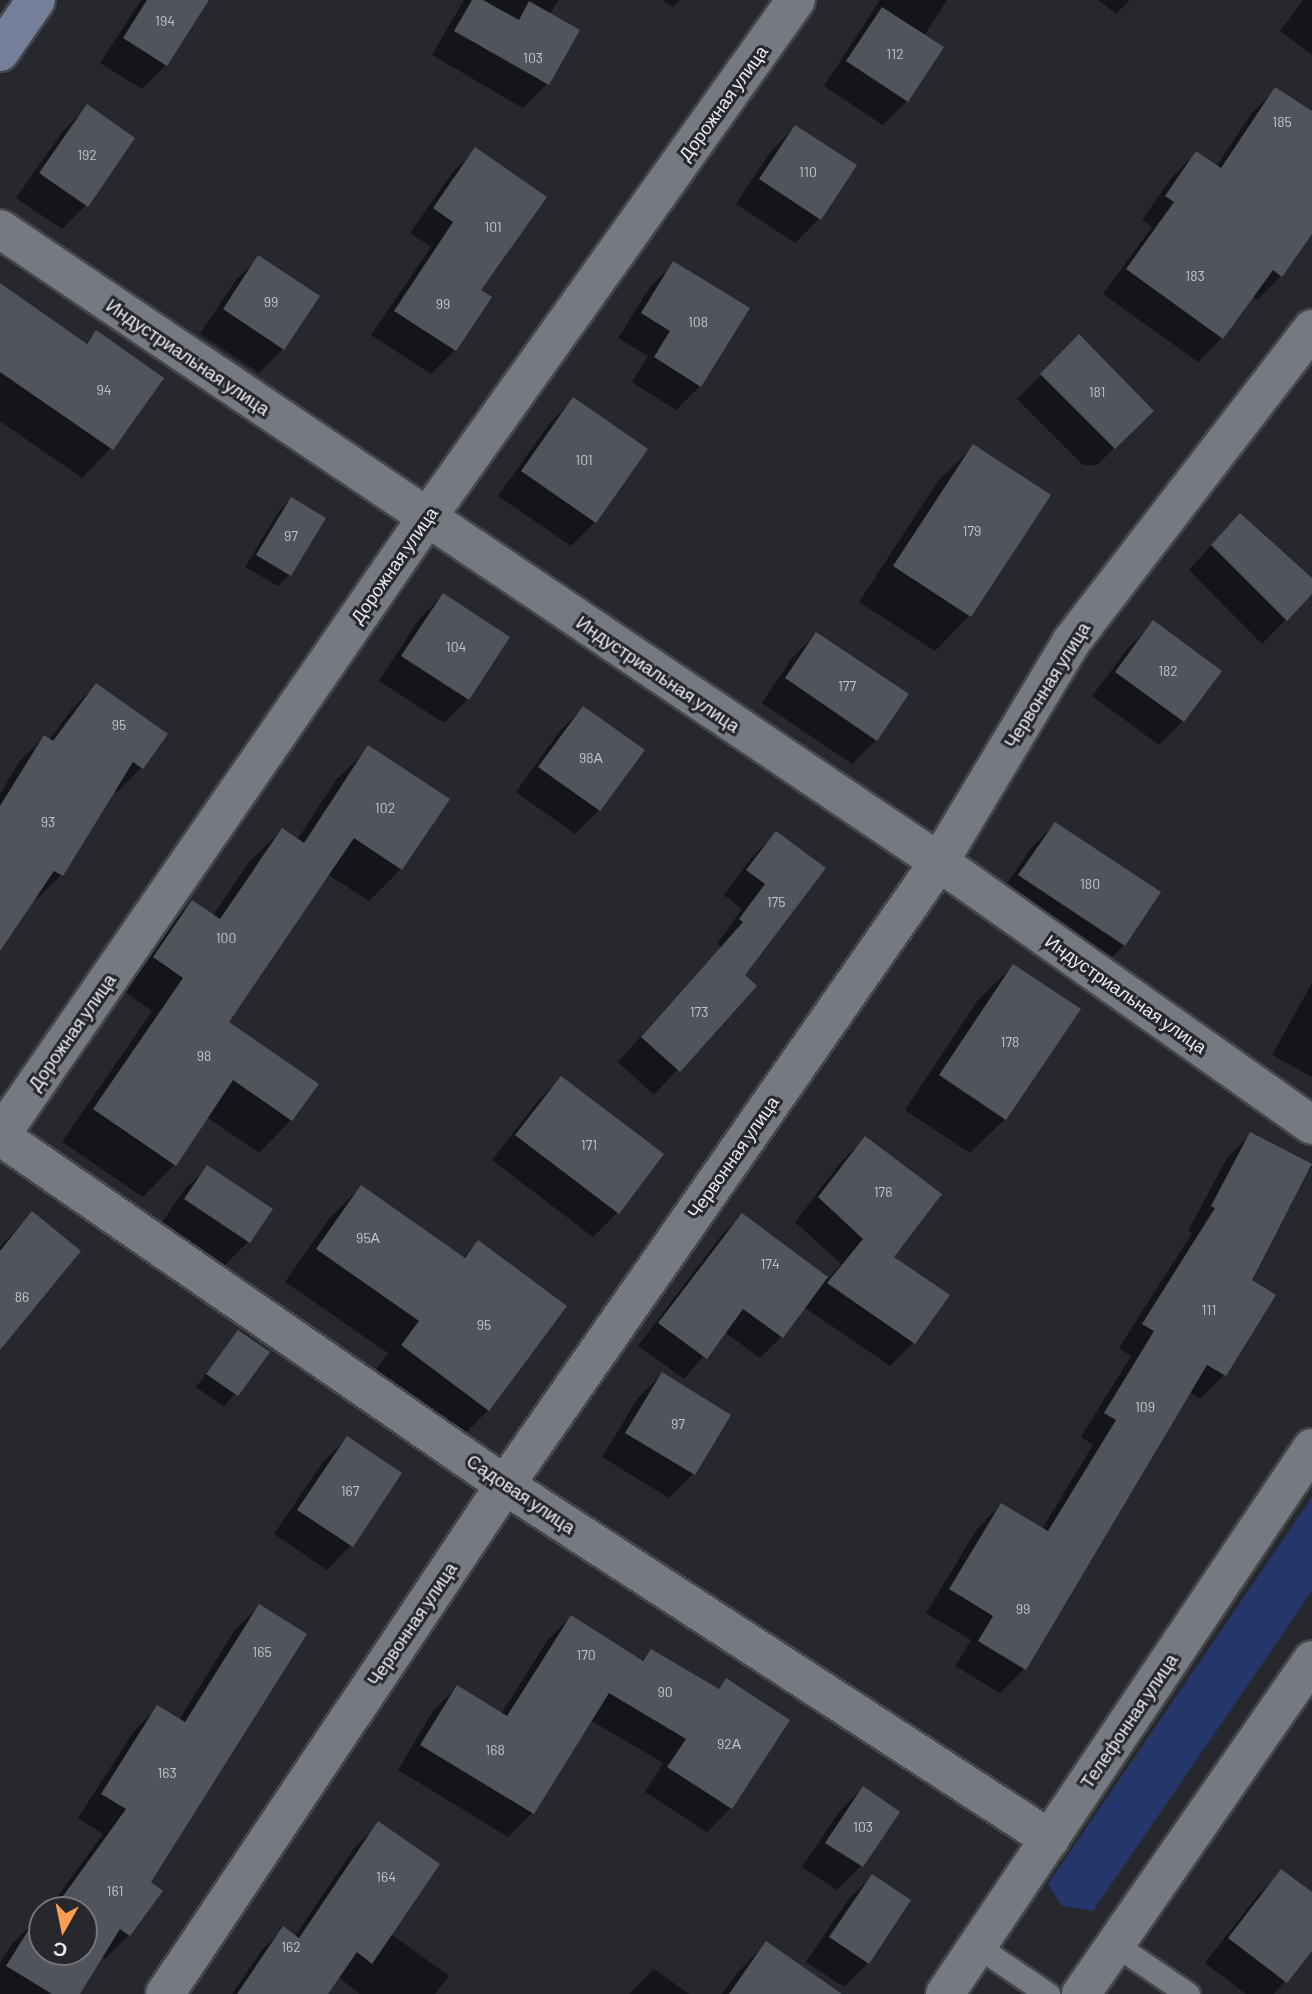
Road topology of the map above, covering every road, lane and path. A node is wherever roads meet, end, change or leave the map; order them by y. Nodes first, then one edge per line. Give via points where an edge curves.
1 (36, 0) edge
2 (796, 0) edge
3 (0, 52) edge
4 (0, 229) edge
5 (1312, 329) edge
6 (426, 519) junction
7 (939, 862) junction
8 (1312, 1125) edge
9 (0, 1136) edge
10 (1312, 1448) edge
11 (505, 1485) junction
12 (1312, 1660) edge
13 (1050, 1839) junction
14 (1115, 1945) junction
15 (977, 1946) junction
16 (165, 1994) edge
17 (945, 1994) edge
18 (1048, 1994) edge
19 (1081, 1994) edge
20 (1188, 1994) edge

1 - 3 street
2 - 6 street, Дорожная улица
4 - 6 street, Индустриальная улица
5 - 7 street, Червонная улица via 1071,642
6 - 7 street, Индустриальная улица
6 - 9 street, Дорожная улица
7 - 8 street, Индустриальная улица
7 - 11 street, Червонная улица
9 - 11 street, Садовая улица
10 - 13 street, Телефонная улица
11 - 13 street, Садовая улица
11 - 16 street, Червонная улица
12 - 14 street
13 - 15 street, Телефонная улица
14 - 19 street
14 - 20 lane
15 - 17 street, Телефонная улица
15 - 18 lane

